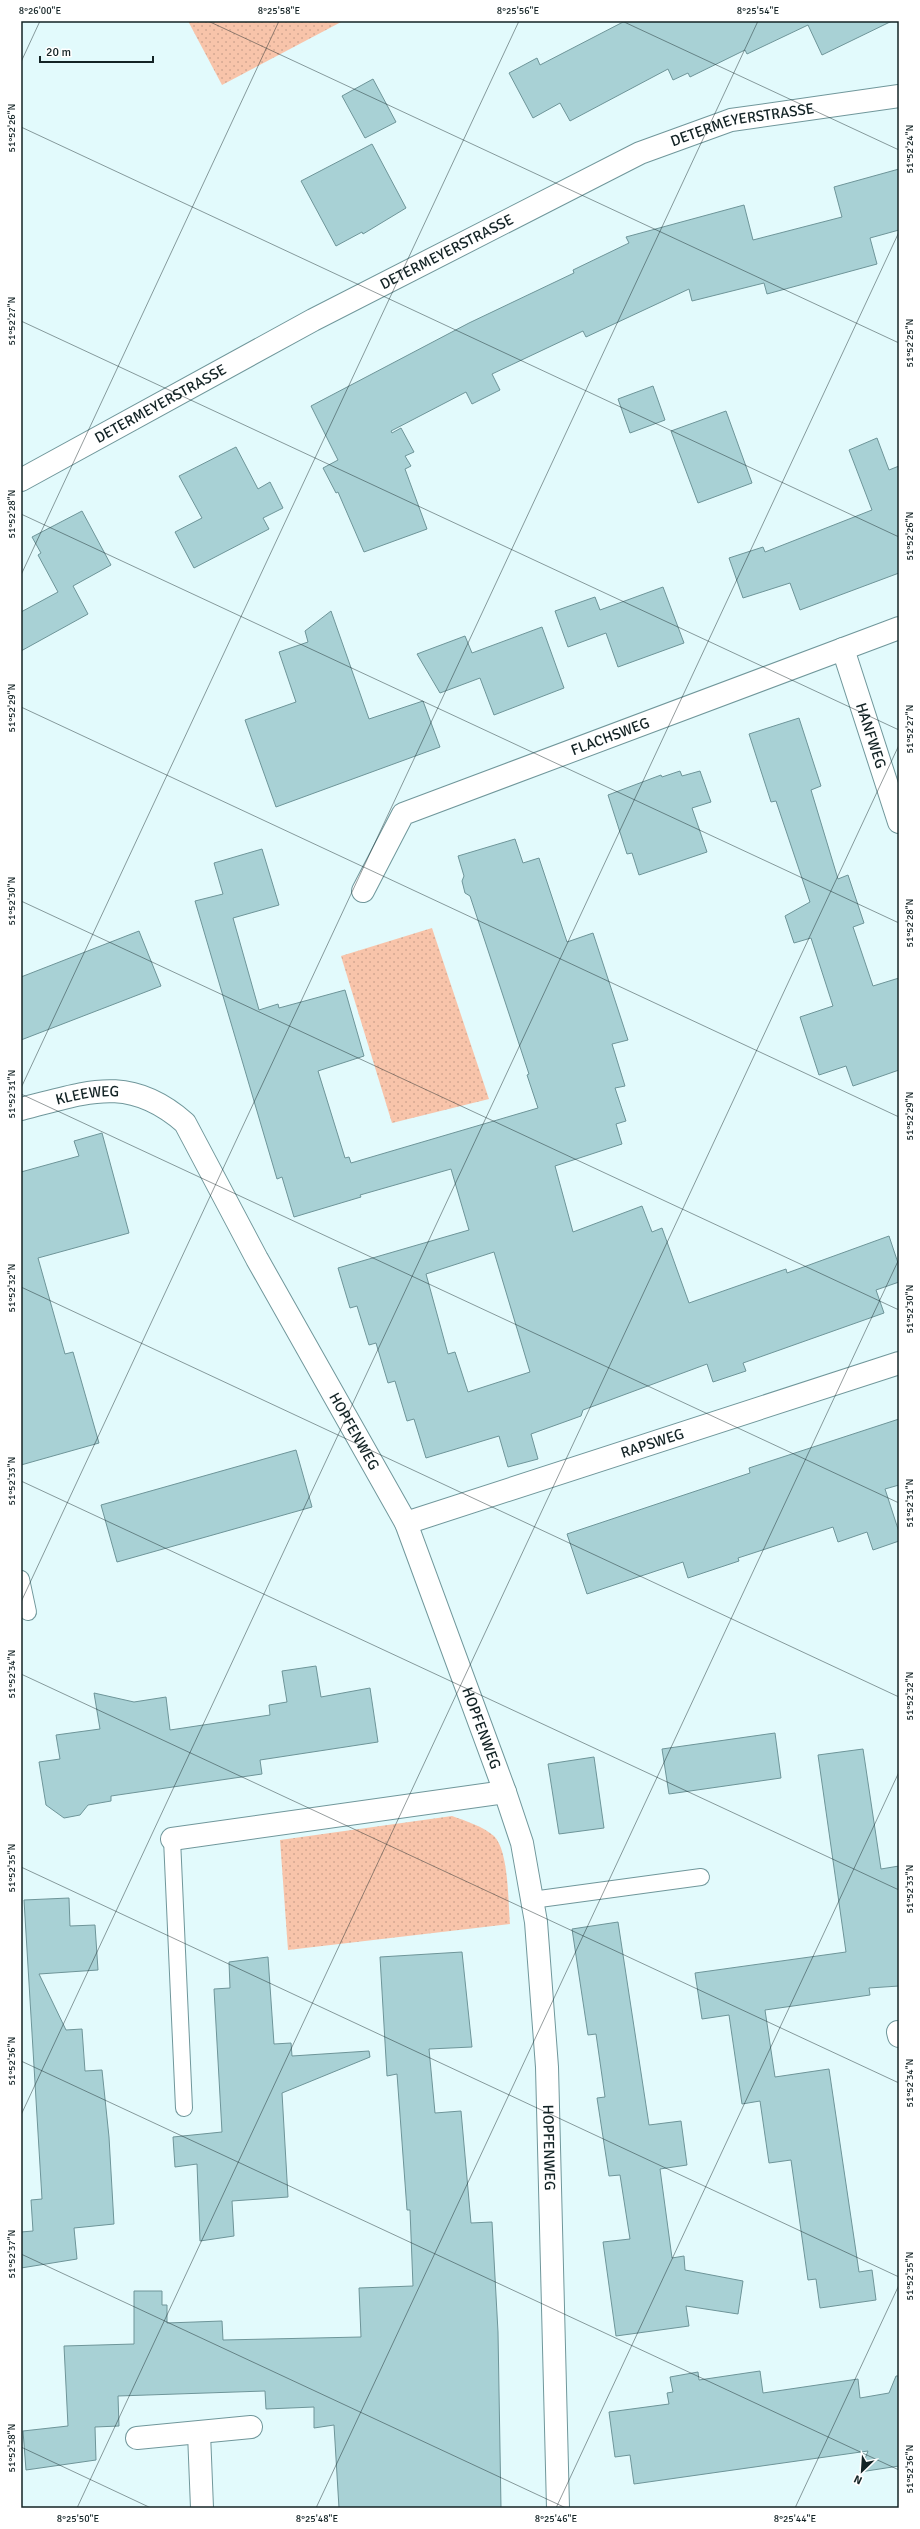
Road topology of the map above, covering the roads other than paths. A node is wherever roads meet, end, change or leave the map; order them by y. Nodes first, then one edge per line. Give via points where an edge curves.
1 (899, 96) edge
2 (21, 480) edge
3 (899, 628) edge
4 (843, 649) junction
5 (899, 822) edge
6 (363, 892) dead end
7 (153, 1100) joint
8 (21, 1110) edge
9 (899, 1364) edge
10 (406, 1523) junction
11 (21, 1580) edge
12 (28, 1612) dead end
13 (505, 1792) junction
14 (172, 1840) joint
15 (700, 1877) dead end
16 (532, 1900) junction
17 (184, 2108) dead end
18 (251, 2427) dead end
19 (199, 2433) junction
20 (137, 2438) dead end
21 (202, 2508) edge
22 (558, 2508) edge

1 - 2 street, DETERMEYERSTRASSE via 731,120 640,153 312,320
3 - 4 street, FLACHSWEG
4 - 5 street, HANFWEG
4 - 6 street, FLACHSWEG via 403,814
7 - 8 street, KLEEWEG via 122,1090 94,1091
7 - 10 street, HOPFENWEG via 168,1108 185,1123 256,1259
9 - 10 street, RAPSWEG
10 - 13 street, HOPFENWEG
11 - 12 lane
13 - 14 street, HOPFENWEG
13 - 16 street, HOPFENWEG via 522,1843
14 - 17 lane
15 - 16 lane
16 - 22 street, HOPFENWEG via 548,2067
18 - 19 street
19 - 20 street
19 - 21 street

